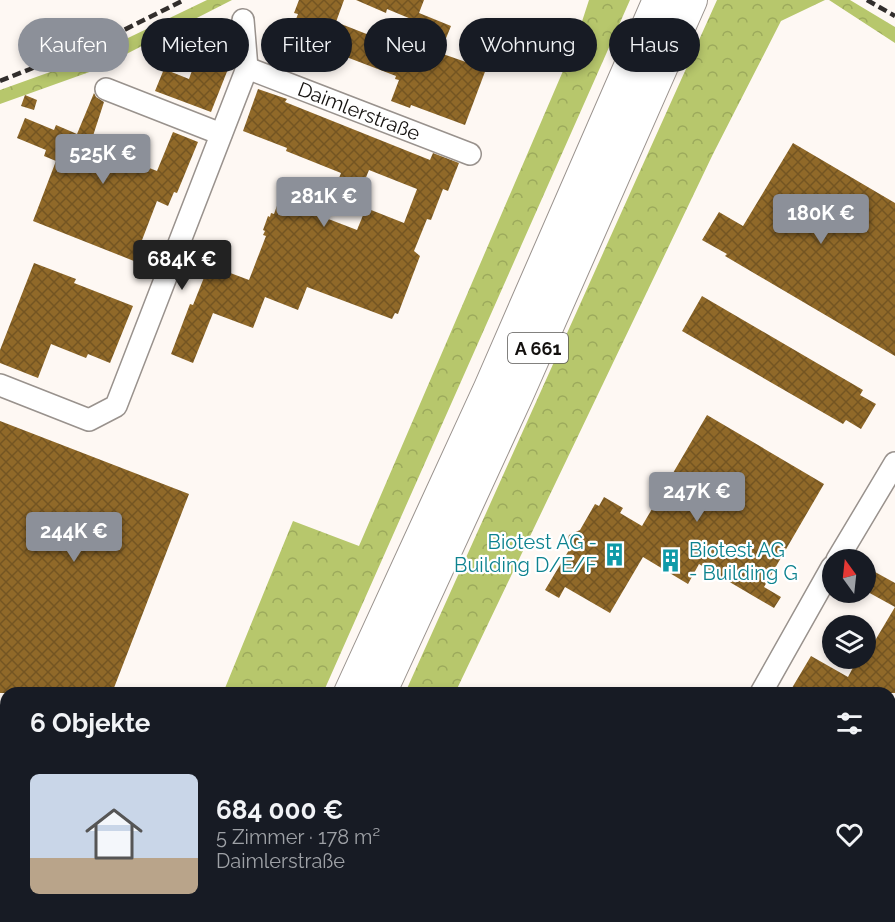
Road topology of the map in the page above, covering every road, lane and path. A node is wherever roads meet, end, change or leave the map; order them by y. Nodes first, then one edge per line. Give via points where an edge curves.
1 (659, 0) edge
2 (691, 0) edge
3 (249, 69) edge
4 (245, 72) edge
5 (106, 89) dead end
6 (221, 134) junction
7 (470, 154) dead end
8 (0, 386) edge
9 (895, 463) edge
10 (844, 549) edge
11 (822, 585) edge
12 (353, 687) edge
13 (383, 687) edge
14 (764, 687) edge

1 - 12 highway, A 661 via 490,388
2 - 13 highway, A 661 via 518,393
3 - 7 street, Daimlerstraße
4 - 6 street
5 - 6 street
6 - 8 street via 116,406 89,420
9 - 10 street
11 - 14 street

